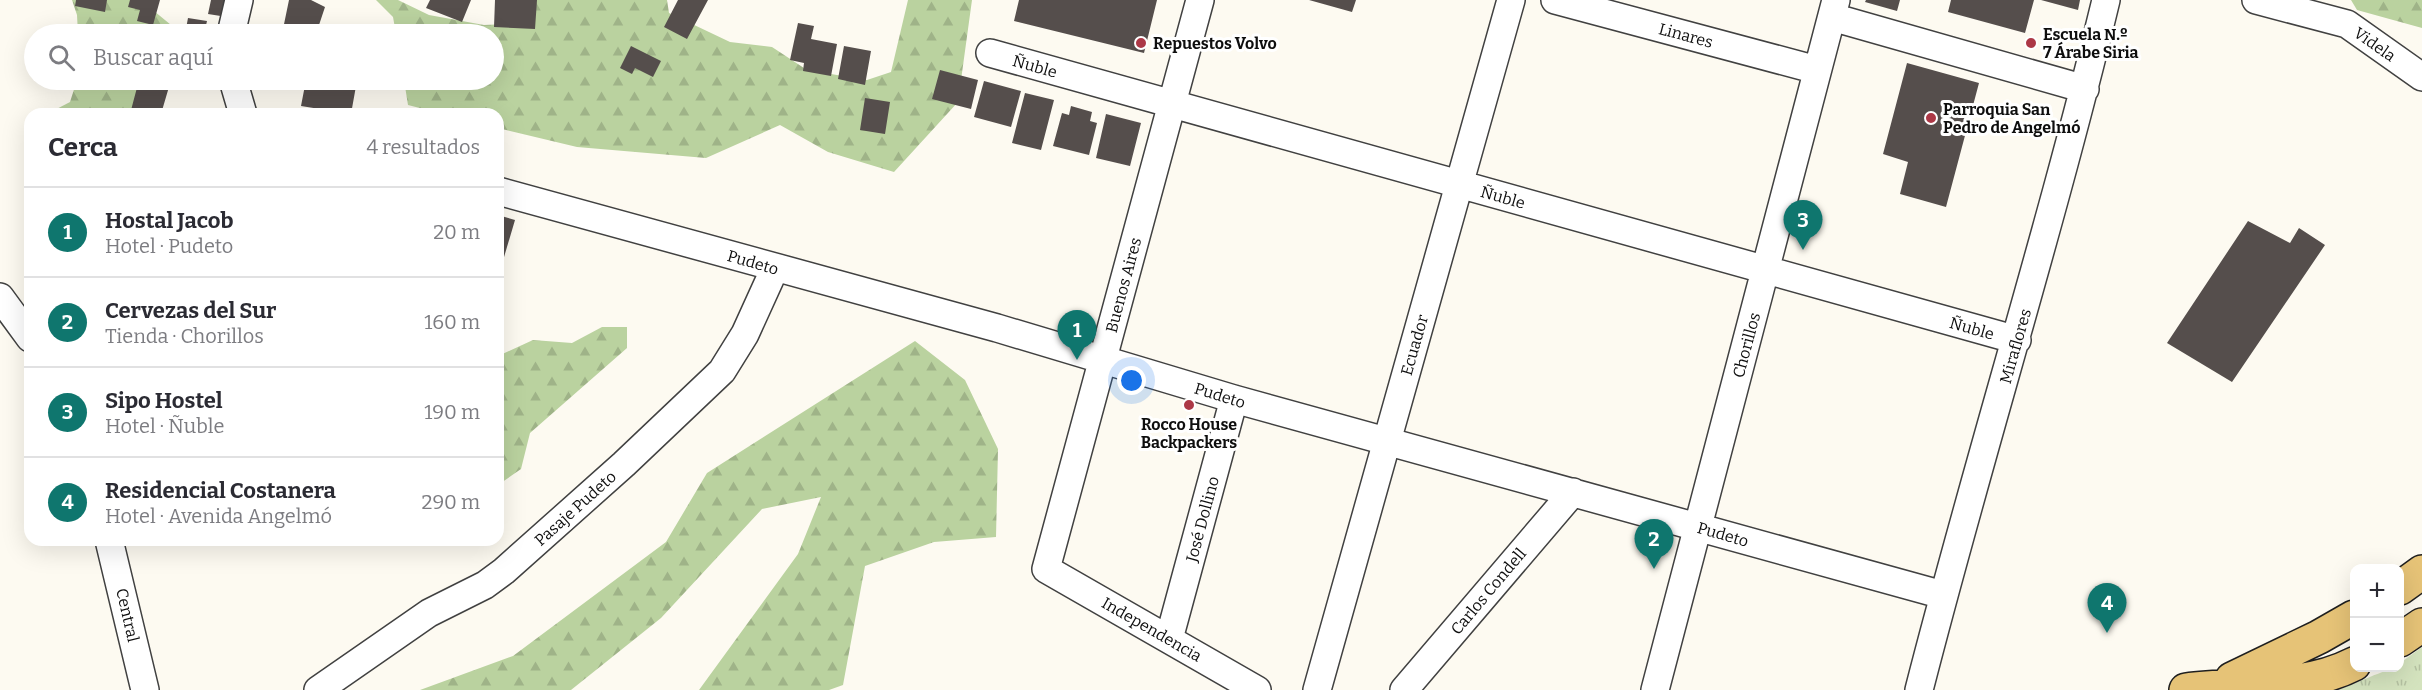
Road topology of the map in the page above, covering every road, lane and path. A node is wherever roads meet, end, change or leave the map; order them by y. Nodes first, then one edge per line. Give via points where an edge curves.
1 (239, 0) edge
2 (1200, 0) edge
3 (1511, 0) edge
4 (1556, 0) edge
5 (2106, 0) edge
6 (2256, 0) edge
7 (1834, 9) edge
8 (233, 24) edge
9 (990, 53) dead end
10 (1817, 70) junction
11 (2422, 77) edge
12 (2085, 89) junction
13 (236, 90) edge
14 (1172, 105) junction
15 (241, 108) edge
16 (1459, 185) junction
17 (504, 193) edge
18 (775, 268) junction
19 (1765, 270) junction
20 (0, 297) edge
21 (24, 330) edge
22 (2017, 340) junction
23 (1103, 359) junction
24 (1234, 399) junction
25 (1387, 440) junction
26 (1573, 492) junction
27 (1698, 527) junction
28 (110, 546) edge
29 (1046, 569) joint
30 (2422, 572) edge
31 (2404, 585) edge
32 (1943, 595) junction
33 (2353, 618) edge
34 (2422, 626) edge
35 (2404, 637) edge
36 (1168, 639) junction
37 (2350, 666) edge
38 (2200, 688) edge
39 (145, 690) edge
40 (318, 690) edge
41 (1257, 690) edge
42 (1317, 690) edge
43 (1404, 690) edge
44 (1655, 690) edge
45 (1918, 690) edge

1 - 8 street
2 - 14 street, Buenos Aires
3 - 16 street, Ecuador
4 - 10 street, Linares
5 - 12 street, Miraflores
6 - 11 street, Videla via 2347,24
7 - 10 street, Chorillos
7 - 12 street
9 - 14 street, Ñuble
10 - 19 street, Chorillos
12 - 22 street, Miraflores
13 - 15 street
14 - 16 street, Ñuble
14 - 23 street, Buenos Aires
16 - 19 street, Ñuble
16 - 25 street, Ecuador
17 - 18 street, Pudeto
18 - 23 street, Pudeto
18 - 40 street, Pasaje Pudeto via 745,334 722,371 624,464 504,571 429,613
19 - 22 street, Ñuble
19 - 27 street, Chorillos
20 - 21 street
22 - 32 street, Miraflores
23 - 24 street, Pudeto
23 - 29 street, Buenos Aires
24 - 25 street, Pudeto
24 - 36 street, José Dollino
25 - 26 street, Pudeto
25 - 42 street, Ecuador
26 - 27 street, Pudeto
26 - 43 street, Carlos Condell
27 - 32 street, Pudeto
27 - 44 street, Chorillos
28 - 39 street, Central
29 - 36 street, Independencia
30 - 31 main road
32 - 45 street, Miraflores
33 - 38 main road via 2277,658
34 - 35 main road
36 - 41 street, Independencia
37 - 38 main road via 2282,683

